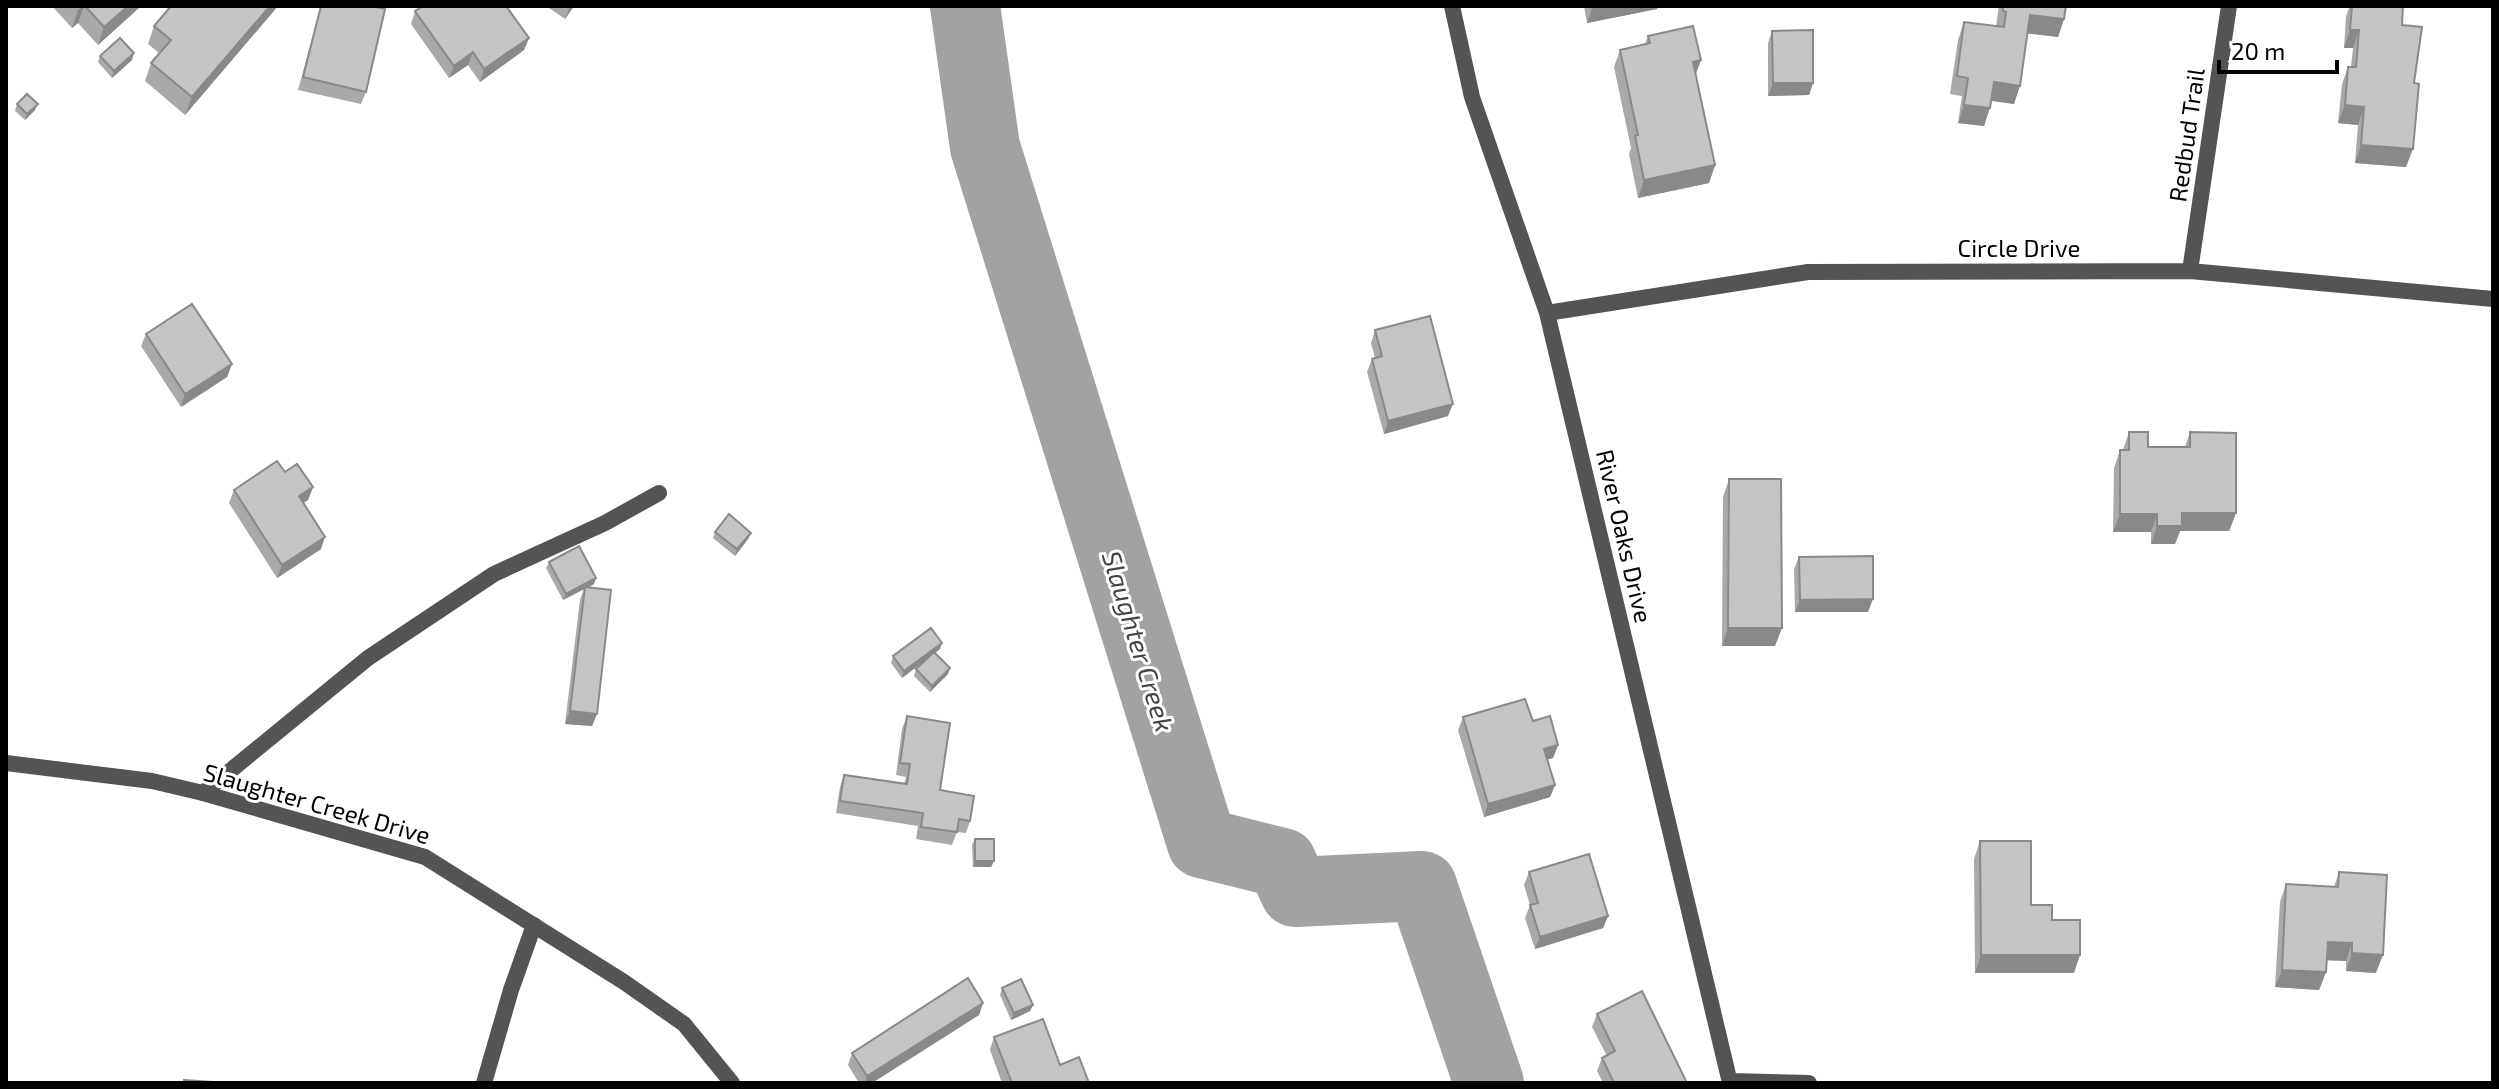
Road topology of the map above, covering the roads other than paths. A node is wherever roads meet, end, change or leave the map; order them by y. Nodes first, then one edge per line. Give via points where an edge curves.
1 (1452, 6) edge
2 (2229, 6) edge
3 (2190, 271) junction
4 (2493, 299) edge
5 (1547, 313) junction
6 (659, 493) dead end
7 (6, 763) edge
8 (203, 793) junction
9 (534, 925) junction
10 (1730, 1082) edge
11 (484, 1083) edge
12 (732, 1083) edge
13 (1809, 1083) edge

1 - 5 street, River Oaks Drive via 1472,97
2 - 3 street, Redbud Trail
3 - 4 street, Circle Drive
3 - 5 street, Circle Drive via 1808,272
5 - 10 street, River Oaks Drive
6 - 8 street via 494,574 368,658
7 - 8 street, Slaughter Creek Drive via 152,781
8 - 9 street, Slaughter Creek Drive via 425,857
9 - 11 street
9 - 12 street, Slaughter Creek Drive via 684,1024
10 - 13 street

